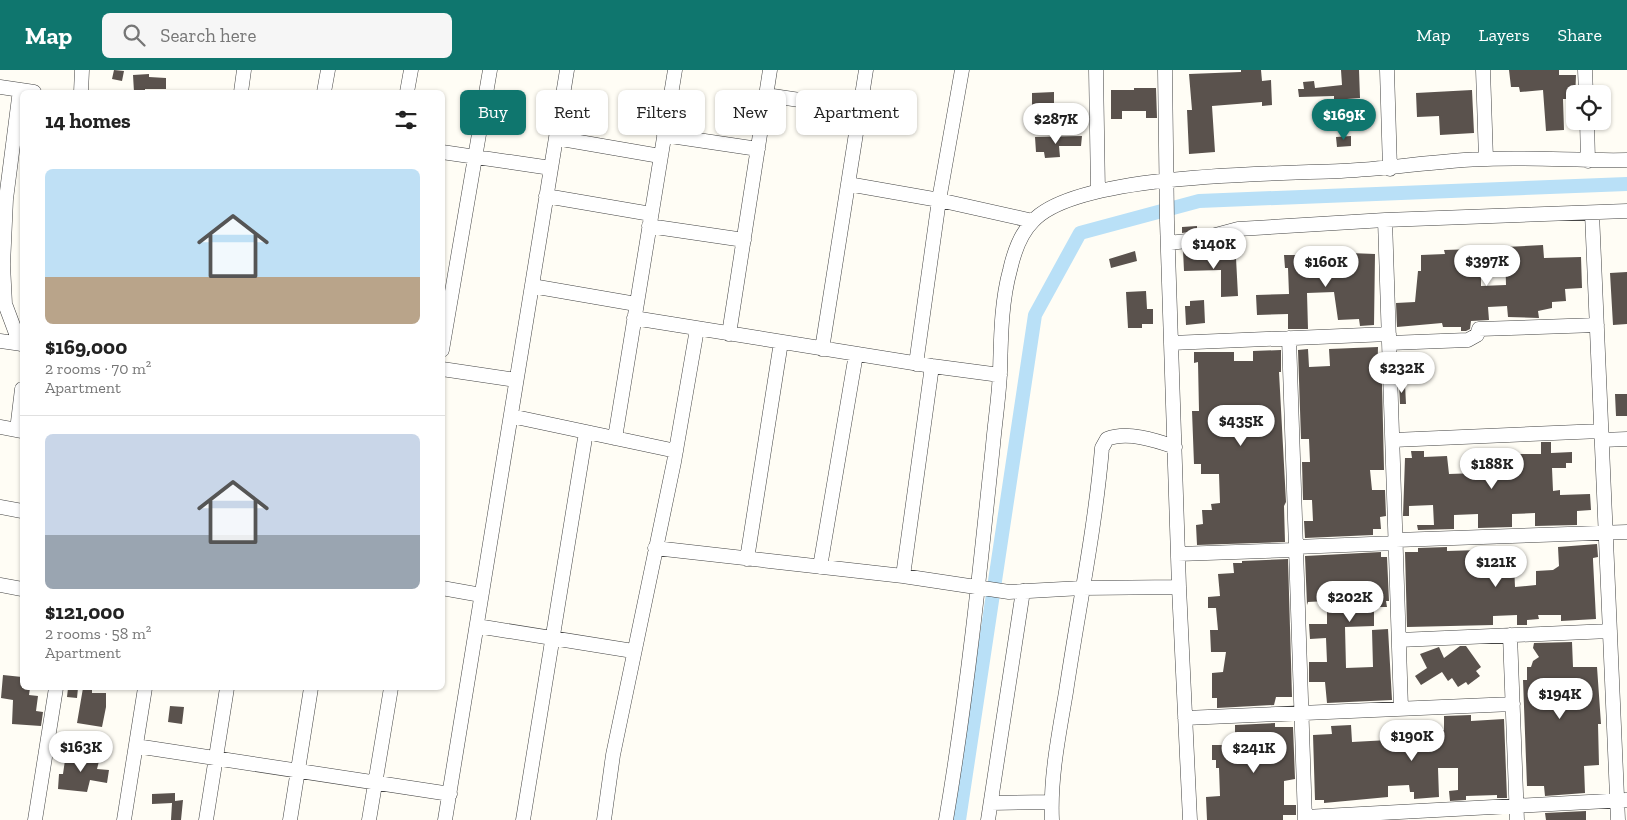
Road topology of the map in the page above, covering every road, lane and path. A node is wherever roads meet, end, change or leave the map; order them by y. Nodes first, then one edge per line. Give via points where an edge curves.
1 (82, 70) edge
2 (244, 70) edge
3 (328, 70) edge
4 (411, 70) edge
5 (490, 70) edge
6 (567, 70) edge
7 (675, 70) edge
8 (770, 70) edge
9 (866, 70) edge
10 (962, 70) edge
11 (1096, 70) edge
12 (1165, 70) edge
13 (1386, 70) edge
14 (1483, 70) edge
15 (1585, 70) edge
16 (1586, 85) edge
17 (0, 87) edge
18 (20, 90) joint
19 (81, 90) edge
20 (241, 90) edge
21 (324, 90) edge
22 (407, 90) edge
23 (672, 90) edge
24 (767, 90) edge
25 (863, 90) edge
26 (1586, 130) edge
27 (664, 135) joint
28 (760, 135) edge
29 (856, 135) edge
30 (556, 138) junction
31 (758, 149) junction
32 (445, 152) edge
33 (660, 156) junction
34 (476, 157) junction
35 (1486, 159) junction
36 (1627, 160) edge
37 (1588, 161) junction
38 (551, 168) junction
39 (1390, 169) junction
40 (16, 175) edge
41 (1166, 180) junction
42 (848, 184) junction
43 (1098, 191) junction
44 (546, 196) junction
45 (940, 200) junction
46 (1627, 211) edge
47 (1592, 213) junction
48 (650, 220) junction
49 (1033, 220) junction
50 (1385, 220) junction
51 (744, 240) junction
52 (1168, 243) junction
53 (532, 286) junction
54 (636, 304) junction
55 (634, 318) junction
56 (1597, 326) junction
57 (697, 329) junction
58 (445, 333) edge
59 (729, 334) junction
60 (1289, 338) junction
61 (1389, 339) junction
62 (0, 341) edge
63 (20, 342) edge
64 (781, 342) junction
65 (1171, 343) junction
66 (20, 344) edge
67 (822, 349) junction
68 (856, 354) junction
69 (916, 364) junction
70 (932, 366) junction
71 (445, 369) edge
72 (1000, 375) junction
73 (516, 380) junction
74 (511, 416) junction
75 (0, 427) edge
76 (20, 430) edge
77 (586, 432) junction
78 (1602, 436) junction
79 (615, 438) junction
80 (1627, 439) edge
81 (1393, 440) junction
82 (1175, 447) junction
83 (676, 451) junction
84 (0, 507) edge
85 (20, 511) edge
86 (1627, 532) edge
87 (1606, 533) junction
88 (1396, 541) junction
89 (655, 548) junction
90 (1295, 548) junction
91 (1178, 554) junction
92 (747, 558) junction
93 (820, 567) junction
94 (903, 576) junction
95 (0, 585) edge
96 (978, 586) junction
97 (1179, 587) junction
98 (1082, 588) junction
99 (20, 589) edge
100 (445, 589) edge
101 (1016, 592) junction
102 (481, 595) junction
103 (477, 626) junction
104 (1610, 631) junction
105 (1510, 635) junction
106 (552, 639) junction
107 (1399, 640) junction
108 (633, 651) junction
109 (56, 690) edge
110 (145, 690) edge
111 (227, 690) edge
112 (312, 690) edge
113 (391, 690) edge
114 (1514, 704) junction
115 (1620, 704) edge
116 (1401, 708) junction
117 (1302, 713) junction
118 (1185, 718) junction
119 (136, 746) junction
120 (216, 758) junction
121 (298, 772) junction
122 (376, 784) junction
123 (450, 794) junction
124 (1622, 800) edge
125 (1051, 802) junction
126 (991, 803) junction
127 (1517, 813) edge
128 (1425, 815) edge
129 (1305, 818) edge
130 (35, 820) edge
131 (124, 820) edge
132 (206, 820) edge
133 (290, 820) edge
134 (369, 820) edge
135 (445, 820) edge
136 (523, 820) edge
137 (604, 820) edge
138 (946, 820) edge
139 (988, 820) edge
140 (1052, 820) edge
141 (1190, 820) edge
142 (1618, 820) edge

1 - 19 street
2 - 20 street
3 - 21 street
4 - 22 street
5 - 34 street
6 - 30 street
7 - 23 street
8 - 24 street
9 - 25 street
10 - 45 street
11 - 43 street
12 - 41 street
13 - 39 street
14 - 35 street
15 - 16 street
17 - 18 street
18 - 40 street
26 - 37 street
27 - 31 street
27 - 33 street
28 - 31 street
29 - 42 street
30 - 33 street
30 - 38 street
31 - 51 street
32 - 34 street
33 - 48 street
34 - 38 street
34 - 58 street
35 - 37 street
35 - 39 street
36 - 37 street
38 - 44 street
39 - 41 street
40 - 63 street via 4,220 4,290 8,316
41 - 43 street
41 - 52 street
42 - 45 street
42 - 67 street
43 - 49 street via 1061,202
44 - 48 street
44 - 53 street
45 - 49 street
45 - 69 street
46 - 47 street
47 - 50 street
47 - 56 street
48 - 51 street
48 - 54 street
49 - 72 street via 1018,242 1009,270
50 - 52 street via 1238,230
50 - 61 street
51 - 59 street
52 - 65 street
53 - 54 street
53 - 73 street
54 - 55 street
55 - 57 street
55 - 79 street
56 - 61 street via 1479,329 1477,335 1468,340
56 - 78 street
57 - 59 street
57 - 83 street
59 - 64 street
60 - 61 street
60 - 65 street
60 - 90 street
61 - 81 street
62 - 66 street
64 - 67 street
64 - 92 street
65 - 82 street
67 - 68 street
68 - 69 street
68 - 93 street
69 - 70 street
70 - 72 street
70 - 94 street
71 - 73 street
72 - 96 street
73 - 74 street
74 - 77 street
74 - 102 street
75 - 76 street
77 - 79 street
77 - 106 street
78 - 80 street
78 - 81 street
78 - 87 street
79 - 83 street
81 - 88 street
82 - 91 street
82 - 98 street via 1128,436 1112,437 1103,443 1096,514
83 - 89 street
84 - 85 street
86 - 87 street
87 - 88 street
87 - 104 street
88 - 90 street
88 - 107 street
89 - 92 street
89 - 108 street
90 - 91 street
90 - 117 street
91 - 97 street
92 - 93 street
93 - 94 street
94 - 96 street
95 - 99 street
96 - 101 street via 992,591
96 - 138 street
97 - 98 street
97 - 118 street
98 - 101 street
98 - 125 street
100 - 102 street
101 - 126 street
102 - 103 street
103 - 106 street
103 - 123 street
104 - 105 street
104 - 115 street
105 - 107 street
105 - 114 street
106 - 108 street
106 - 136 street
107 - 116 street
108 - 137 street
109 - 130 street
110 - 119 street
111 - 120 street
112 - 121 street
113 - 122 street
114 - 116 street
114 - 127 street
115 - 124 street
116 - 117 street
117 - 118 street
117 - 129 street
118 - 141 street
119 - 120 street
119 - 131 street
120 - 121 street
120 - 132 street
121 - 122 street
121 - 133 street
122 - 123 street
122 - 134 street
123 - 135 street
124 - 127 street
124 - 142 street
125 - 126 street
125 - 140 street
126 - 139 street
127 - 128 street
128 - 129 street

